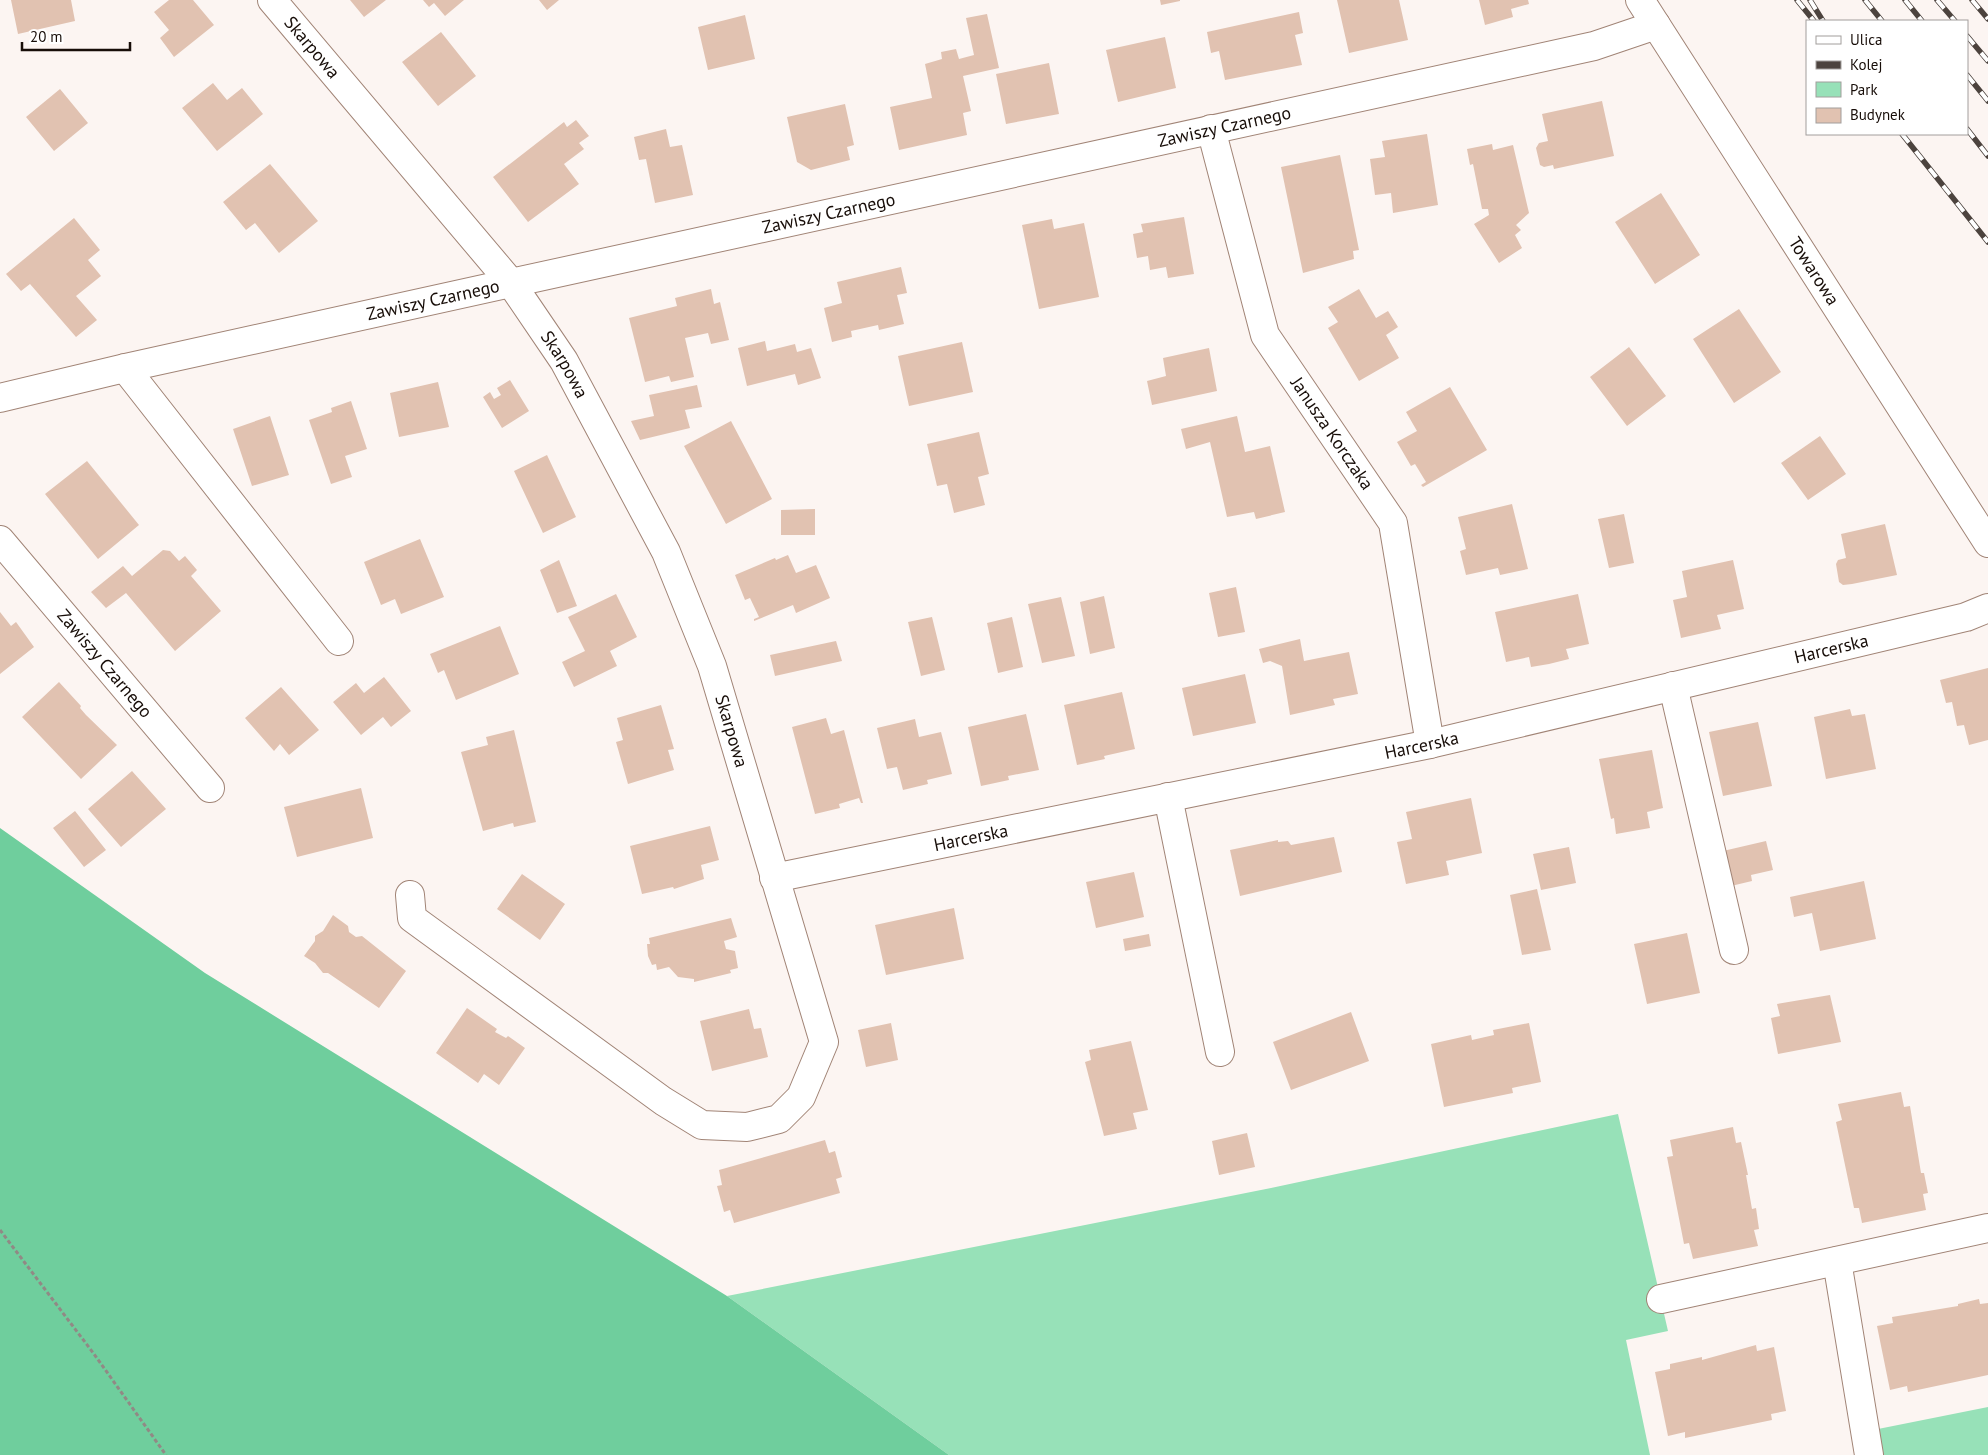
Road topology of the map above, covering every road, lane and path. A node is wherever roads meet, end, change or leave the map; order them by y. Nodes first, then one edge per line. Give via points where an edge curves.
1 (272, 0) edge
2 (1640, 0) edge
3 (1656, 25) junction
4 (1211, 129) junction
5 (511, 283) junction
6 (125, 368) junction
7 (0, 398) edge
8 (0, 540) edge
9 (1988, 543) edge
10 (1988, 608) edge
11 (339, 641) dead end
12 (1673, 686) junction
13 (1430, 744) junction
14 (210, 788) dead end
15 (1168, 797) junction
16 (774, 878) junction
17 (410, 895) dead end
18 (1734, 950) dead end
19 (1220, 1052) dead end
20 (1988, 1228) edge
21 (0, 1230) edge
22 (1837, 1261) junction
23 (1661, 1299) dead end
24 (166, 1455) edge
25 (1869, 1455) edge

1 - 5 street, Skarpowa
2 - 3 street, Towarowa
3 - 4 street, Zawiszy Czarnego via 1594,46
3 - 9 street, Towarowa
4 - 5 street, Zawiszy Czarnego
4 - 13 street, Janusza Korczaka via 1265,335 1393,524
5 - 6 street, Zawiszy Czarnego
5 - 16 street, Skarpowa via 564,361 666,552 712,666
6 - 7 street, Zawiszy Czarnego
6 - 11 street
8 - 14 street, Zawiszy Czarnego
10 - 12 street, Harcerska via 1966,617
12 - 13 street, Harcerska
12 - 18 street
13 - 15 street, Harcerska
15 - 16 street, Harcerska
15 - 19 street
16 - 17 street, Skarpowa via 824,1042 801,1097 779,1119 747,1127 702,1126 664,1101 412,918
20 - 22 street
21 - 24 path
22 - 23 street
22 - 25 street

